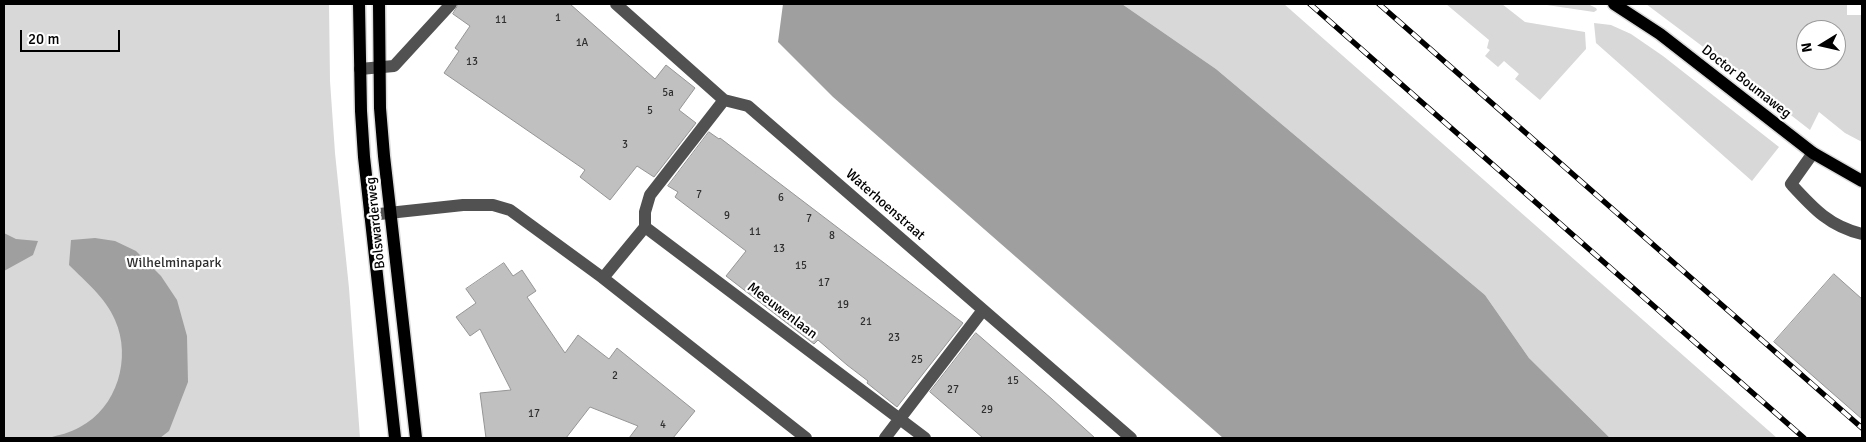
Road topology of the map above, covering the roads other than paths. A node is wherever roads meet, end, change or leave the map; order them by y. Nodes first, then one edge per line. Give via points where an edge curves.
1 (359, 4) edge
2 (379, 4) edge
3 (452, 4) edge
4 (616, 4) edge
5 (1614, 4) edge
6 (379, 68) junction
7 (360, 69) junction
8 (724, 100) junction
9 (1813, 153) junction
10 (1862, 181) edge
11 (389, 213) junction
12 (370, 215) junction
13 (645, 226) junction
14 (1862, 234) edge
15 (604, 278) junction
16 (983, 310) junction
17 (901, 419) junction
18 (395, 438) edge
19 (416, 438) edge
20 (806, 438) edge
21 (885, 438) edge
22 (925, 438) edge
23 (1131, 438) edge

1 - 7 main road, Bolswarderweg
2 - 6 main road, Bolswarderweg
3 - 6 street via 394,66
4 - 8 street, Waterhoenstraat
5 - 9 main road, Doctor Boumaweg via 1660,34
6 - 7 street
6 - 11 main road, Bolswarderweg
7 - 12 main road, Bolswarderweg
8 - 13 street via 650,195
8 - 16 street, Waterhoenstraat via 748,106
9 - 10 main road, Doctor Boumaweg
9 - 14 street via 1791,184 1813,209 1831,222
11 - 12 street
11 - 15 street via 493,204 510,210
11 - 19 main road, Bolswarderweg
12 - 18 main road, Bolswarderweg
13 - 15 street
13 - 17 street, Meeuwenlaan
15 - 20 street
16 - 17 street
16 - 23 street, Waterhoenstraat
17 - 21 street
17 - 22 street, Meeuwenlaan

